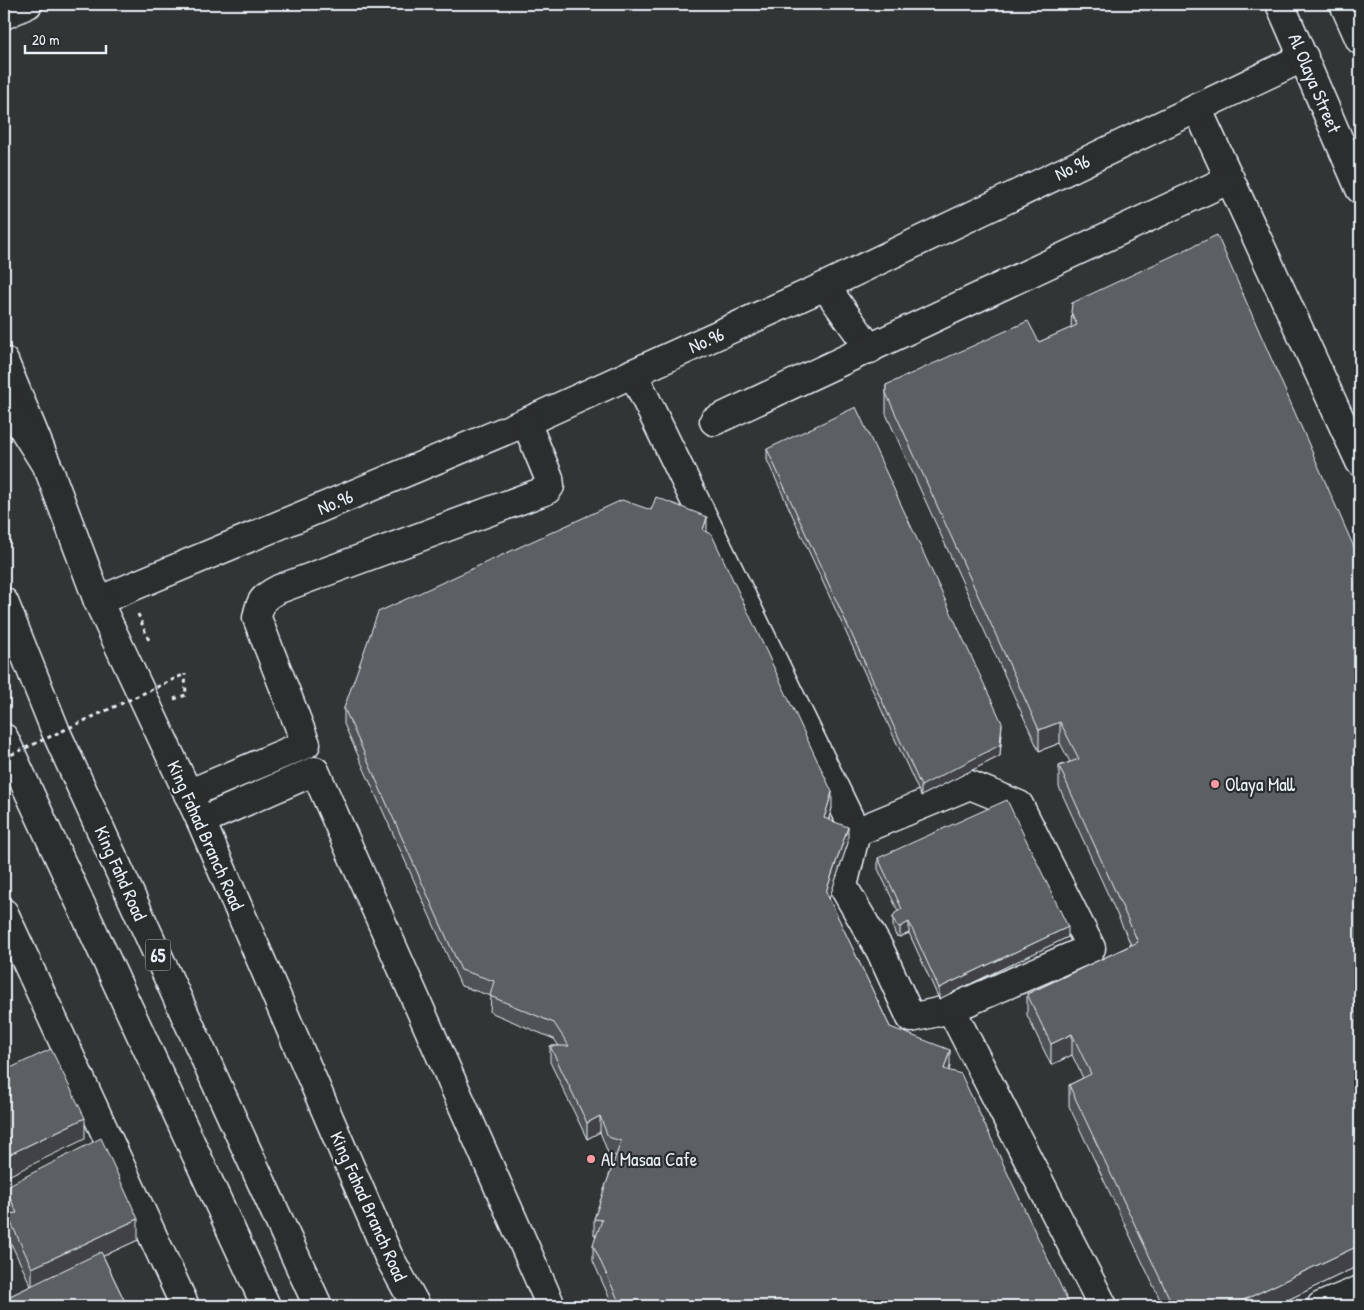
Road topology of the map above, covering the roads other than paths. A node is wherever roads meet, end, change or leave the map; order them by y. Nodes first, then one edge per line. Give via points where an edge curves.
1 (28, 4) edge
2 (1280, 4) edge
3 (1344, 4) edge
4 (4, 15) edge
5 (1360, 40) edge
6 (1304, 56) junction
7 (1197, 108) junction
8 (1230, 179) junction
9 (1360, 189) edge
10 (825, 286) junction
11 (870, 348) junction
12 (4, 361) edge
13 (633, 373) junction
14 (4, 398) edge
15 (714, 421) dead end
16 (526, 422) junction
17 (1360, 462) edge
18 (49, 470) junction
19 (98, 601) junction
20 (4, 602) edge
21 (4, 738) edge
22 (306, 744) junction
23 (315, 771) junction
24 (188, 794) junction
25 (201, 821) junction
26 (856, 832) junction
27 (5, 918) edge
28 (951, 1009) junction
29 (388, 1254) junction
30 (1360, 1290) edge
31 (185, 1306) edge
32 (266, 1306) edge
33 (318, 1306) edge
34 (406, 1306) edge
35 (416, 1306) edge
36 (551, 1306) edge
37 (1103, 1306) edge
38 (1321, 1306) edge

1 - 4 main road
2 - 6 main road, Al Olaya Street
3 - 5 main road
6 - 7 main road, No.96
6 - 9 main road, Al Olaya Street
7 - 8 main road
7 - 10 main road, No.96
8 - 11 main road
8 - 17 main road
10 - 11 main road
10 - 13 main road, No.96
11 - 15 main road
12 - 18 main road, King Fahad Branch Road
13 - 16 main road, No.96
13 - 26 main road
14 - 18 main road
16 - 19 main road, No.96
16 - 22 main road via 549,478 547,490 266,595 259,606 257,618
18 - 19 main road, King Fahad Branch Road
19 - 24 main road, King Fahad Branch Road
20 - 33 main road, King Fahd Road / 65 via 56,732
21 - 32 main road
22 - 23 main road
22 - 24 main road
23 - 25 main road
23 - 36 main road
24 - 25 main road, King Fahad Branch Road
25 - 29 main road, King Fahad Branch Road
26 - 28 main road via 843,886 880,950 912,1018
26 - 28 main road via 970,785 1019,805 1091,948
27 - 31 main road
28 - 37 main road
29 - 34 main road
29 - 35 main road, King Fahad Branch Road
30 - 38 main road

